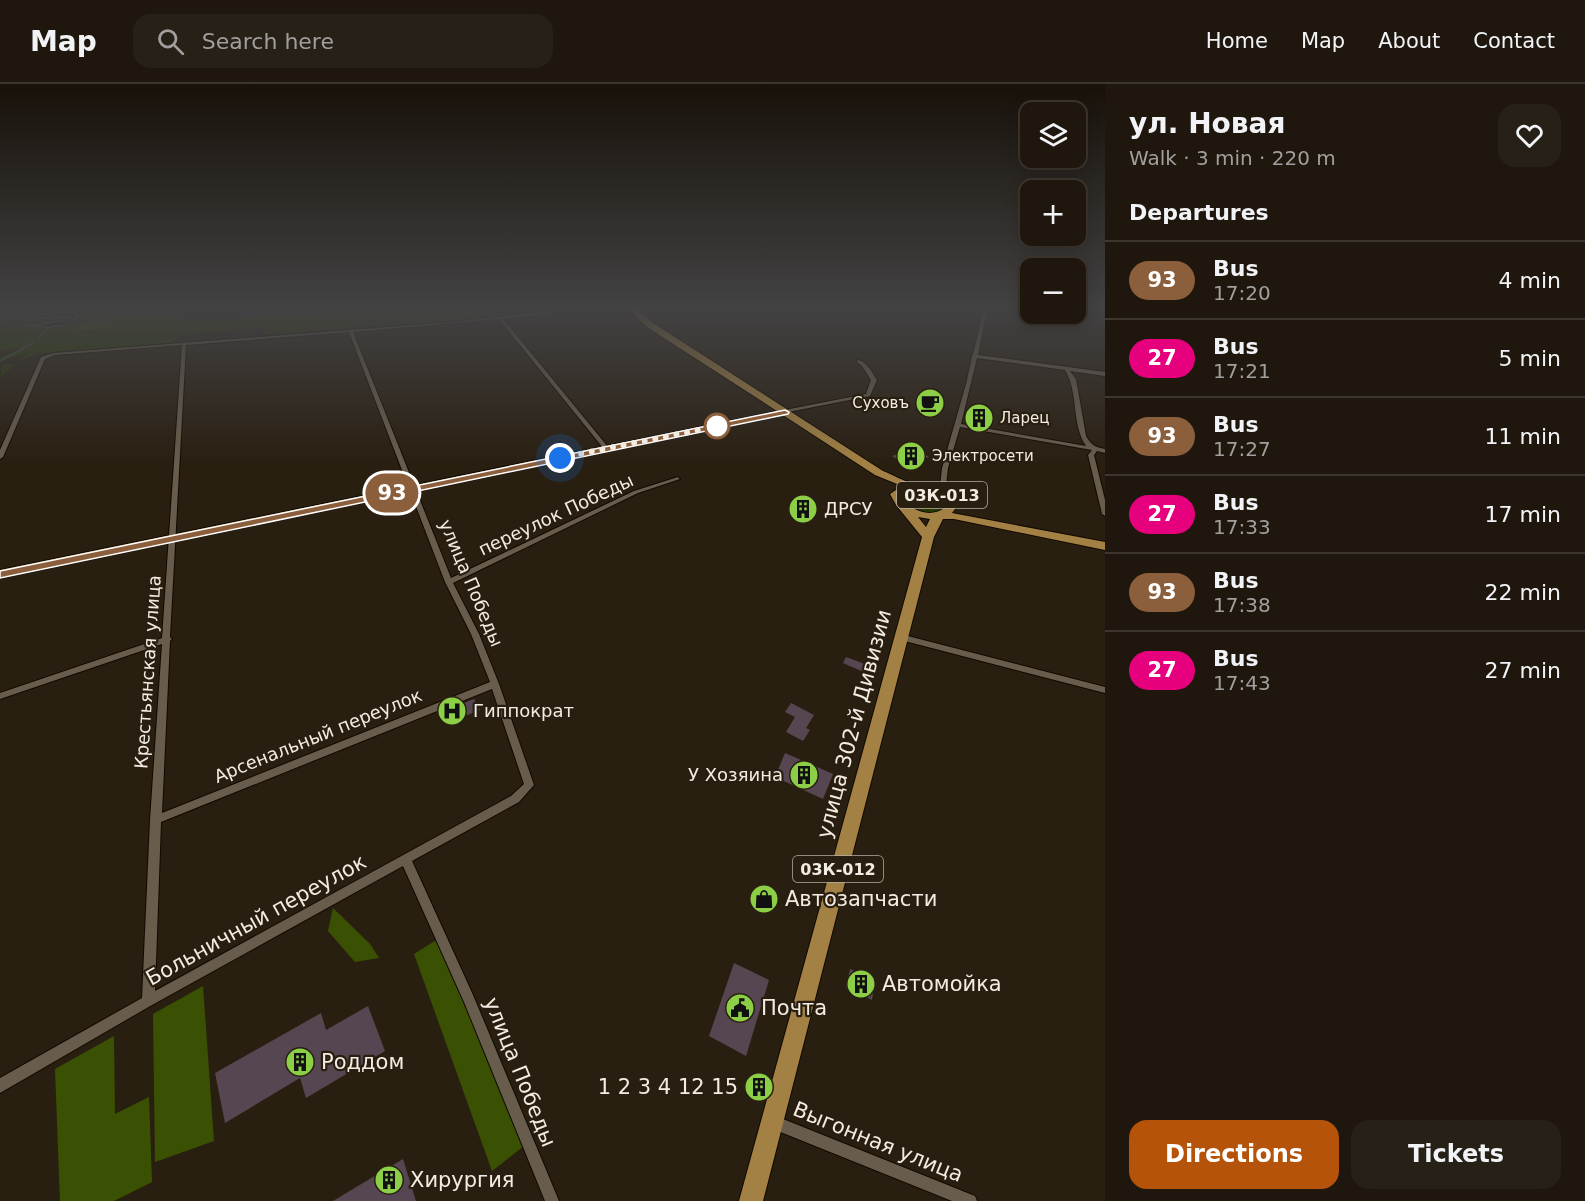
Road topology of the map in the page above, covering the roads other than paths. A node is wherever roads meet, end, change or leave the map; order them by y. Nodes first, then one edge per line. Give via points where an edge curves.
1 (43, 359) edge
2 (183, 359) edge
3 (361, 359) edge
4 (533, 359) edge
5 (703, 359) edge
6 (972, 359) edge
7 (997, 359) edge
8 (859, 361) dead end
9 (1066, 368) junction
10 (1105, 374) edge
11 (785, 412) junction
12 (958, 425) junction
13 (606, 448) junction
14 (1095, 450) junction
15 (1105, 452) edge
16 (0, 457) edge
17 (879, 473) junction
18 (676, 479) dead end
19 (913, 487) junction
20 (412, 489) junction
21 (938, 490) junction
22 (895, 494) junction
23 (950, 504) junction
24 (904, 508) junction
25 (1105, 514) edge
26 (940, 516) junction
27 (1000, 526) junction
28 (928, 537) junction
29 (172, 538) junction
30 (1105, 546) edge
31 (0, 574) edge
32 (449, 582) junction
33 (900, 637) junction
34 (168, 639) junction
35 (495, 684) junction
36 (1105, 690) edge
37 (0, 696) edge
38 (529, 785) joint
39 (155, 820) junction
40 (406, 860) junction
41 (148, 1001) junction
42 (0, 1086) edge
43 (771, 1122) junction
44 (552, 1201) edge
45 (751, 1201) edge
46 (970, 1201) edge

1 - 16 street
2 - 29 street, Крестьянская улица
3 - 20 street, улица Победы
4 - 13 street
5 - 11 main road
6 - 12 street
7 - 9 street
8 - 11 street via 873,380 868,395
9 - 10 street
9 - 14 street via 1073,379 1083,436
11 - 13 main road
11 - 17 main road
12 - 14 street
12 - 21 street
13 - 20 main road
14 - 15 street
14 - 25 street via 1091,455
17 - 19 main road, 03К-013
17 - 22 main road, 03К-013
18 - 32 street, переулок Победы via 636,492
19 - 21 main road, 03К-013
19 - 22 main road, 03К-013
20 - 29 main road
20 - 32 street, улица Победы
21 - 23 main road, 03К-013
22 - 24 main road, 03К-013
23 - 26 main road, 03К-013 via 947,514
23 - 27 main road, 03К-013
24 - 26 main road, 03К-013 via 920,515
24 - 28 main road
26 - 27 main road, 03К-013
26 - 28 main road, улица 302-й Дивизии
27 - 30 main road, 03К-013
28 - 33 main road, улица 302-й Дивизии / 03К-012
29 - 31 main road
29 - 34 street, Крестьянская улица
32 - 35 street, улица Победы
33 - 36 street
33 - 43 main road, улица 302-й Дивизии / 03К-012
34 - 37 street
34 - 39 street, Крестьянская улица
35 - 38 street, улица Победы
35 - 39 street, Арсенальный переулок
38 - 40 street, Больничный переулок via 515,800
39 - 41 street, Крестьянская улица
40 - 41 street, Больничный переулок
40 - 44 street, улица Победы via 469,999
41 - 42 street, Больничный переулок
43 - 45 main road, улица 302-й Дивизии / 03К-012
43 - 46 street, Выгонная улица

